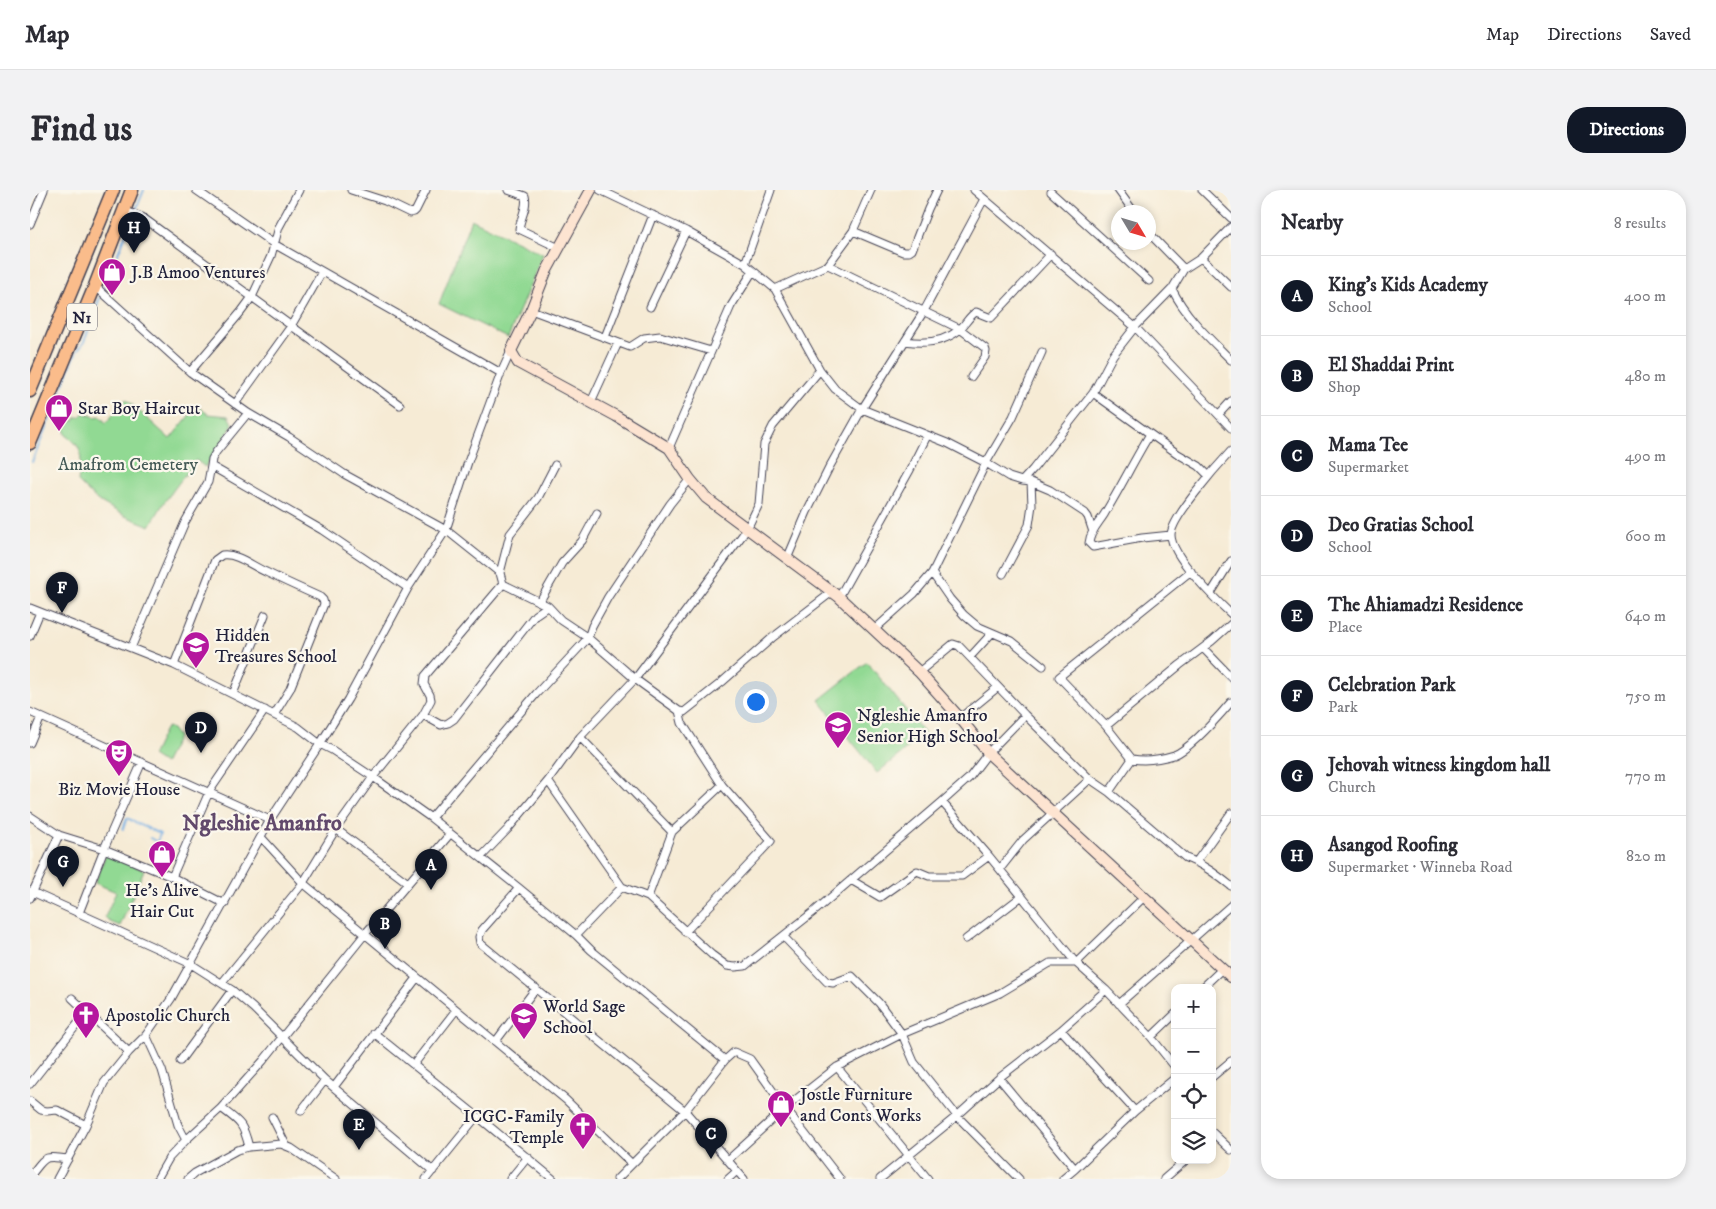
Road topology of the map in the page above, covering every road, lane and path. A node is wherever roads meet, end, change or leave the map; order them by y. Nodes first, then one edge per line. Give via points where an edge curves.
1 (113, 190) edge
2 (132, 190) edge
3 (196, 190) edge
4 (299, 190) edge
5 (352, 190) edge
6 (426, 190) edge
7 (508, 190) edge
8 (591, 190) edge
9 (600, 190) edge
10 (772, 190) edge
11 (871, 190) edge
12 (937, 190) edge
13 (974, 190) edge
14 (1118, 190) edge
15 (1202, 190) edge
16 (42, 191) edge
17 (1051, 191) edge
18 (984, 199) junction
19 (1129, 205) edge
20 (123, 210) junction
21 (652, 215) junction
22 (1231, 218) edge
23 (30, 224) edge
24 (1231, 228) edge
25 (686, 231) junction
26 (853, 231) junction
27 (1156, 240) edge
28 (274, 244) junction
29 (559, 248) junction
30 (1051, 254) junction
31 (1201, 258) junction
32 (745, 264) junction
33 (828, 266) junction
34 (1184, 269) junction
35 (753, 271) junction
36 (322, 272) junction
37 (1149, 281) dead end
38 (95, 286) junction
39 (1231, 287) edge
40 (775, 288) junction
41 (1172, 289) junction
42 (252, 297) junction
43 (650, 307) dead end
44 (531, 310) junction
45 (924, 311) junction
46 (291, 326) junction
47 (1135, 327) junction
48 (960, 329) junction
49 (605, 338) junction
50 (905, 341) junction
51 (618, 343) junction
52 (511, 351) junction
53 (711, 351) junction
54 (1042, 352) dead end
55 (1231, 360) edge
56 (820, 370) junction
57 (190, 372) junction
58 (501, 373) junction
59 (971, 377) dead end
60 (30, 391) edge
61 (1093, 393) junction
62 (1231, 401) edge
63 (591, 402) junction
64 (235, 404) junction
65 (400, 405) dead end
66 (862, 409) junction
67 (248, 413) junction
68 (1219, 414) junction
69 (1231, 428) edge
70 (1150, 434) junction
71 (927, 436) junction
72 (30, 443) edge
73 (669, 448) junction
74 (1231, 451) edge
75 (986, 463) junction
76 (555, 465) dead end
77 (211, 466) junction
78 (1209, 476) junction
79 (690, 479) junction
80 (1022, 481) junction
81 (1031, 482) junction
82 (598, 513) dead end
83 (446, 530) junction
84 (747, 530) junction
85 (1092, 532) junction
86 (1171, 535) junction
87 (788, 559) junction
88 (1231, 562) edge
89 (1191, 571) junction
90 (500, 573) junction
91 (932, 573) junction
92 (1003, 574) dead end
93 (503, 584) junction
94 (408, 588) junction
95 (1211, 593) junction
96 (835, 594) junction
97 (540, 601) junction
98 (548, 606) junction
99 (30, 608) edge
100 (40, 612) junction
101 (1231, 614) edge
102 (265, 615) dead end
103 (1231, 624) edge
104 (875, 630) junction
105 (992, 633) junction
106 (30, 636) edge
107 (588, 638) junction
108 (132, 648) junction
109 (1203, 648) junction
110 (970, 658) junction
111 (174, 665) junction
112 (1043, 666) dead end
113 (919, 672) junction
114 (1231, 677) edge
115 (635, 679) junction
116 (998, 687) junction
117 (233, 694) junction
118 (1231, 702) edge
119 (265, 710) junction
120 (30, 712) edge
121 (679, 712) junction
122 (274, 715) junction
123 (423, 715) junction
124 (1025, 715) junction
125 (41, 717) junction
126 (960, 718) junction
127 (1106, 726) junction
128 (580, 737) junction
129 (30, 743) edge
130 (320, 744) junction
131 (988, 753) junction
132 (1132, 759) junction
133 (142, 762) junction
134 (373, 777) junction
135 (1090, 779) junction
136 (548, 781) junction
137 (722, 785) junction
138 (209, 792) junction
139 (1109, 792) junction
140 (942, 802) junction
141 (1052, 813) junction
142 (1231, 813) edge
143 (30, 816) edge
144 (431, 818) junction
145 (270, 820) junction
146 (336, 829) junction
147 (672, 832) junction
148 (59, 834) junction
149 (450, 834) junction
150 (261, 837) junction
151 (104, 849) junction
152 (989, 856) junction
153 (481, 858) junction
154 (1196, 862) junction
155 (1000, 869) junction
156 (172, 877) junction
157 (851, 880) junction
158 (408, 882) junction
159 (303, 883) junction
160 (1231, 886) edge
161 (622, 887) junction
162 (519, 888) junction
163 (31, 893) edge
164 (1022, 896) junction
165 (648, 897) junction
166 (1144, 897) junction
167 (225, 904) junction
168 (1231, 905) edge
169 (79, 913) junction
170 (686, 932) junction
171 (365, 934) junction
172 (576, 935) junction
173 (783, 936) junction
174 (966, 939) dead end
175 (1190, 940) junction
176 (1076, 963) junction
177 (191, 964) junction
178 (1222, 969) junction
179 (1231, 977) edge
180 (417, 978) junction
181 (222, 983) junction
182 (1206, 984) edge
183 (536, 988) junction
184 (232, 990) junction
185 (1106, 990) junction
186 (72, 998) dead end
187 (1119, 1004) junction
188 (456, 1010) junction
189 (87, 1012) junction
190 (1171, 1018) edge
191 (1061, 1030) junction
192 (374, 1033) junction
193 (902, 1034) junction
194 (146, 1035) junction
195 (1151, 1037) junction
196 (282, 1038) junction
197 (496, 1041) junction
198 (129, 1052) junction
199 (725, 1060) junction
200 (180, 1061) dead end
201 (1231, 1061) edge
202 (1171, 1063) edge
203 (414, 1064) junction
204 (837, 1067) junction
205 (1216, 1074) edge
206 (999, 1078) junction
207 (325, 1080) junction
208 (1171, 1081) edge
209 (30, 1084) edge
210 (334, 1087) junction
211 (30, 1102) edge
212 (221, 1108) junction
213 (786, 1108) junction
214 (301, 1110) dead end
215 (685, 1111) junction
216 (1135, 1111) junction
217 (477, 1116) junction
218 (957, 1116) junction
219 (272, 1117) dead end
220 (86, 1125) junction
221 (1216, 1136) edge
222 (186, 1140) junction
223 (286, 1145) junction
224 (249, 1147) junction
225 (1231, 1150) edge
226 (908, 1156) junction
227 (528, 1157) junction
228 (68, 1159) junction
229 (728, 1159) junction
230 (631, 1163) junction
231 (1181, 1164) edge
232 (1075, 1169) junction
233 (433, 1171) junction
234 (737, 1171) junction
235 (30, 1176) edge
236 (57, 1179) edge
237 (157, 1179) edge
238 (188, 1179) edge
239 (336, 1179) edge
240 (426, 1179) edge
241 (510, 1179) edge
242 (553, 1179) edge
243 (617, 1179) edge
244 (728, 1179) edge
245 (744, 1179) edge
246 (840, 1179) edge
247 (880, 1179) edge
248 (928, 1179) edge
249 (1019, 1179) edge
250 (1063, 1179) edge
251 (1164, 1179) edge

1 - 60 highway, N1
2 - 20 highway, N1
3 - 28 street
4 - 28 street via 279,227
5 - 6 street via 410,213 416,210
7 - 29 street via 525,196 519,230
8 - 29 street
9 - 21 street
10 - 32 street
11 - 26 street
12 - 26 street via 909,252
13 - 18 street
14 - 19 street
15 - 22 street
16 - 23 street
17 - 37 street
18 - 30 street
18 - 45 street
20 - 38 highway, N1
20 - 42 street via 142,218
21 - 25 street
21 - 49 street
24 - 31 street
25 - 32 street
25 - 43 street
26 - 33 street
27 - 34 street
28 - 36 street
28 - 42 street
29 - 44 street
30 - 47 street
30 - 48 street via 991,318 976,312
31 - 34 street
31 - 39 street
32 - 35 street
33 - 40 street
33 - 45 street
34 - 41 street
35 - 40 street
35 - 53 street
36 - 46 street
36 - 58 street
38 - 57 street
38 - 72 highway, N1
40 - 56 street
41 - 47 street
41 - 55 street via 1195,324
42 - 46 street
42 - 57 street
44 - 49 street
44 - 52 street
45 - 48 street
45 - 50 street
46 - 64 street
46 - 65 street
47 - 61 street via 1114,355
47 - 68 street
48 - 50 street via 929,343
48 - 59 street via 986,351
49 - 51 street
50 - 66 street
51 - 53 street via 630,347 644,338 660,336
51 - 63 street
52 - 58 street
52 - 63 street via 518,363
53 - 73 street
54 - 75 street via 1013,417
56 - 66 street via 835,389
56 - 84 street via 773,426 764,444 759,504
57 - 64 street
58 - 83 street
61 - 70 street
61 - 80 street
62 - 68 street
63 - 73 street
64 - 67 street
66 - 71 street
66 - 87 street via 807,512
67 - 77 street via 216,452
67 - 83 street via 344,474
68 - 69 street
70 - 78 street via 1200,466
70 - 85 street
71 - 75 street
71 - 96 street
73 - 79 street
74 - 78 street
75 - 80 street
75 - 91 street
76 - 90 street via 538,498 510,534
77 - 94 street via 322,530
77 - 108 street via 208,482 185,522
78 - 86 street via 1194,494
79 - 84 street via 706,498
79 - 107 street via 608,597
80 - 81 street
81 - 85 street via 1050,490 1085,513
81 - 92 street via 1029,525
82 - 97 street via 582,541 562,563
83 - 90 street
83 - 94 street
84 - 87 street
84 - 115 street
85 - 86 street via 1089,544 1093,547
86 - 89 street via 1178,555
87 - 96 street
88 - 95 street
89 - 95 street
89 - 127 street via 1059,677
90 - 93 street
91 - 104 street
91 - 105 street via 964,615
93 - 97 street
93 - 123 street via 425,676 424,684 431,700
94 - 130 street
95 - 101 street
96 - 104 street
96 - 121 street via 772,638 684,712
97 - 98 street
98 - 107 street via 561,620
98 - 123 street via 535,615 454,719 441,725
99 - 100 street
100 - 106 street
100 - 108 street
102 - 117 street
103 - 109 street
104 - 113 street
105 - 110 street
105 - 112 street via 1012,641
107 - 115 street
107 - 144 street
108 - 111 street
109 - 114 street
109 - 127 street
110 - 113 street via 953,644
110 - 116 street
111 - 117 street
111 - 122 street via 215,560 222,554 239,558 320,597 324,604 290,689
113 - 126 street
115 - 121 street
115 - 128 street
116 - 124 street
116 - 126 street
117 - 119 street
118 - 132 street via 1175,754 1151,760
119 - 122 street
119 - 138 street
120 - 125 street
121 - 137 street via 682,723
122 - 130 street via 298,727
123 - 134 street
124 - 131 street
124 - 135 street
125 - 129 street
125 - 133 street
126 - 131 street
127 - 132 street
128 - 136 street
128 - 147 street
130 - 134 street
130 - 145 street
131 - 140 street via 968,778
131 - 141 street
132 - 139 street
133 - 138 street
133 - 151 street
134 - 144 street
134 - 146 street
135 - 139 street
135 - 141 street
136 - 153 street
136 - 161 street
137 - 147 street
137 - 170 street via 771,841
138 - 145 street
138 - 156 street
139 - 154 street via 1186,858
140 - 152 street
140 - 157 street
141 - 155 street via 1023,840
141 - 166 street
142 - 154 street
143 - 148 street
144 - 149 street
145 - 150 street
146 - 158 street
146 - 159 street
147 - 165 street
148 - 151 street
148 - 163 street
149 - 153 street
149 - 158 street
150 - 159 street
150 - 167 street
151 - 156 street
151 - 169 street
152 - 155 street
152 - 157 street via 962,876 929,876 917,872 880,897
153 - 162 street
154 - 160 street
155 - 164 street
156 - 167 street
157 - 173 street
158 - 171 street
159 - 171 street
159 - 181 street
161 - 165 street
161 - 172 street
162 - 172 street
162 - 183 street via 482,930 480,943
163 - 169 street
164 - 174 street
164 - 176 street
165 - 170 street
166 - 175 street
166 - 176 street
167 - 177 street
168 - 175 street
169 - 177 street
170 - 173 street via 712,956 734,967 745,966
171 - 180 street
171 - 196 street
172 - 199 street
173 - 193 street via 827,982 852,976 879,1003
175 - 178 street
175 - 187 street
176 - 185 street
176 - 193 street via 1050,963 1000,993
177 - 181 street
177 - 194 street
178 - 179 street
178 - 182 street
180 - 188 street
180 - 192 street
181 - 184 street
183 - 197 street
183 - 215 street
184 - 196 street
184 - 200 street
185 - 187 street
185 - 191 street
186 - 189 street
187 - 195 street
188 - 197 street
188 - 203 street
189 - 198 street
189 - 209 street
190 - 195 street
191 - 206 street
191 - 216 street
192 - 203 street
192 - 210 street
193 - 204 street
193 - 218 street via 914,1062
194 - 198 street
194 - 222 street
195 - 202 street
196 - 207 street
196 - 212 street
197 - 230 street via 566,1100
198 - 220 street via 104,1083
199 - 213 street via 734,1052 750,1059
199 - 215 street
201 - 205 street
203 - 217 street
204 - 213 street
204 - 226 street
206 - 218 street
206 - 232 street
207 - 210 street
207 - 214 street
208 - 216 street
210 - 233 street
211 - 220 street via 41,1110 57,1110
212 - 222 street
212 - 224 street via 242,1124
213 - 229 street
213 - 246 street
215 - 229 street
215 - 230 street
216 - 232 street
217 - 227 street
217 - 233 street
218 - 226 street
218 - 249 street
219 - 223 street
220 - 228 street
221 - 225 street
222 - 237 street via 169,1158
223 - 224 street
223 - 239 street
224 - 238 street via 227,1154
226 - 247 street
226 - 248 street
227 - 241 street
227 - 242 street
228 - 235 street via 50,1156
228 - 236 street
229 - 234 street
230 - 243 street
231 - 251 street
232 - 250 street
233 - 240 street
234 - 244 street
234 - 245 street

